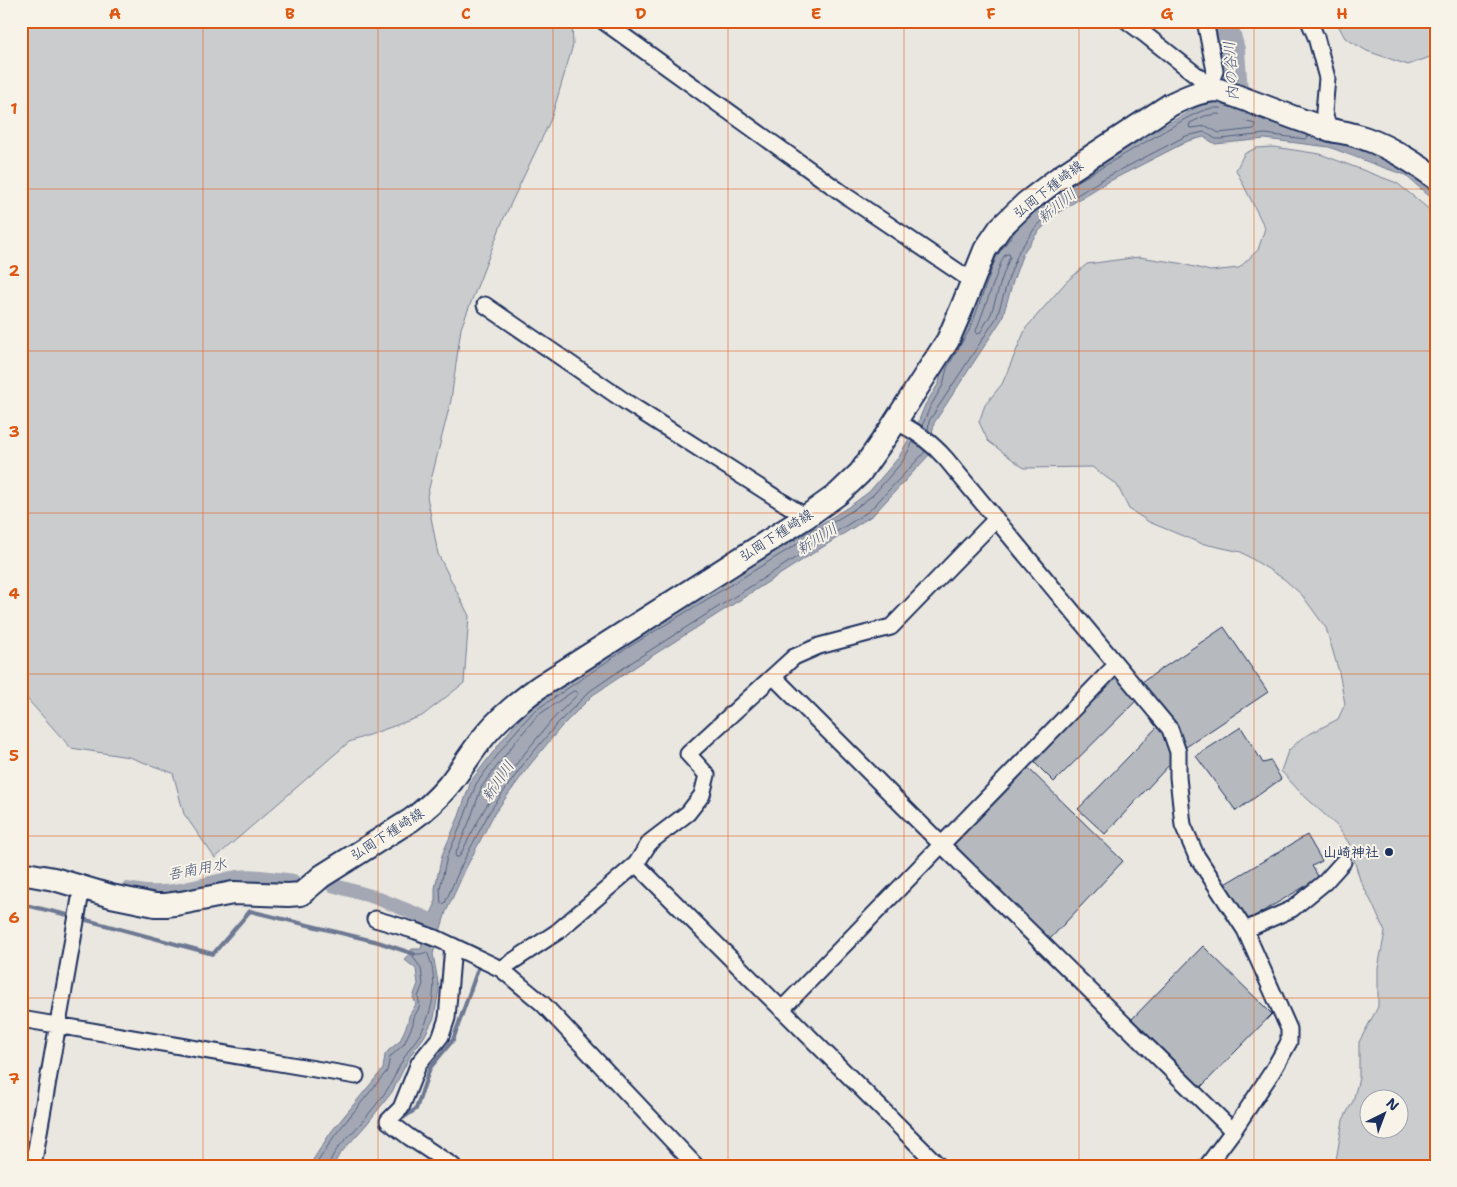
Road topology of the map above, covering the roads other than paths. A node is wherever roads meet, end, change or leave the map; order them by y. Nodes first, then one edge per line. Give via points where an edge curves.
1 (603, 21) edge
2 (1127, 21) edge
3 (1204, 21) edge
4 (1309, 21) edge
5 (1213, 90) junction
6 (1329, 130) junction
7 (1436, 178) edge
8 (972, 281) junction
9 (485, 305) dead end
10 (899, 423) junction
11 (806, 516) junction
12 (996, 519) junction
13 (1116, 665) junction
14 (773, 676) junction
15 (941, 844) junction
16 (1342, 862) dead end
17 (636, 864) junction
18 (21, 873) edge
19 (82, 887) junction
20 (375, 919) dead end
21 (1245, 930) junction
22 (447, 943) junction
23 (501, 969) junction
24 (782, 1009) junction
25 (21, 1019) edge
26 (58, 1025) junction
27 (356, 1076) dead end
28 (1233, 1131) junction
29 (33, 1166) edge
30 (453, 1166) edge
31 (696, 1166) edge
32 (939, 1166) edge
33 (1207, 1166) edge

1 - 8 street
2 - 5 street
3 - 5 street via 1215,71
4 - 6 street via 1327,78 1324,112
5 - 6 main road
5 - 8 main road, 弘岡下種崎線 via 1186,97 1170,106 1060,177 1026,203 1000,228 985,250
6 - 7 main road via 1354,134 1392,150
8 - 10 main road, 弘岡下種崎線 via 948,340
9 - 11 street via 626,402
10 - 11 main road, 弘岡下種崎線 via 860,473 838,494
10 - 12 street via 937,449
11 - 19 main road, 弘岡下種崎線 via 528,695 486,734 448,786 425,810 322,876 301,894 233,893 155,905
12 - 13 street
12 - 14 street via 890,627 819,646 794,657
13 - 15 street
13 - 21 street via 1170,729 1178,752 1183,825 1196,855
14 - 15 street
14 - 17 street via 688,754 707,775 702,795 688,813 650,842
15 - 24 street
15 - 28 street
16 - 21 street via 1325,882 1292,909
17 - 23 street via 557,932
17 - 24 street
18 - 19 main road, 弘岡下種崎線
19 - 26 street
20 - 22 street
21 - 28 street via 1289,1029 1288,1042 1272,1072
22 - 23 street
22 - 30 street via 447,1018 441,1036 419,1063 401,1108 388,1121
23 - 31 street via 543,1004
24 - 32 street
25 - 26 street
26 - 27 street
26 - 29 street
28 - 33 street

